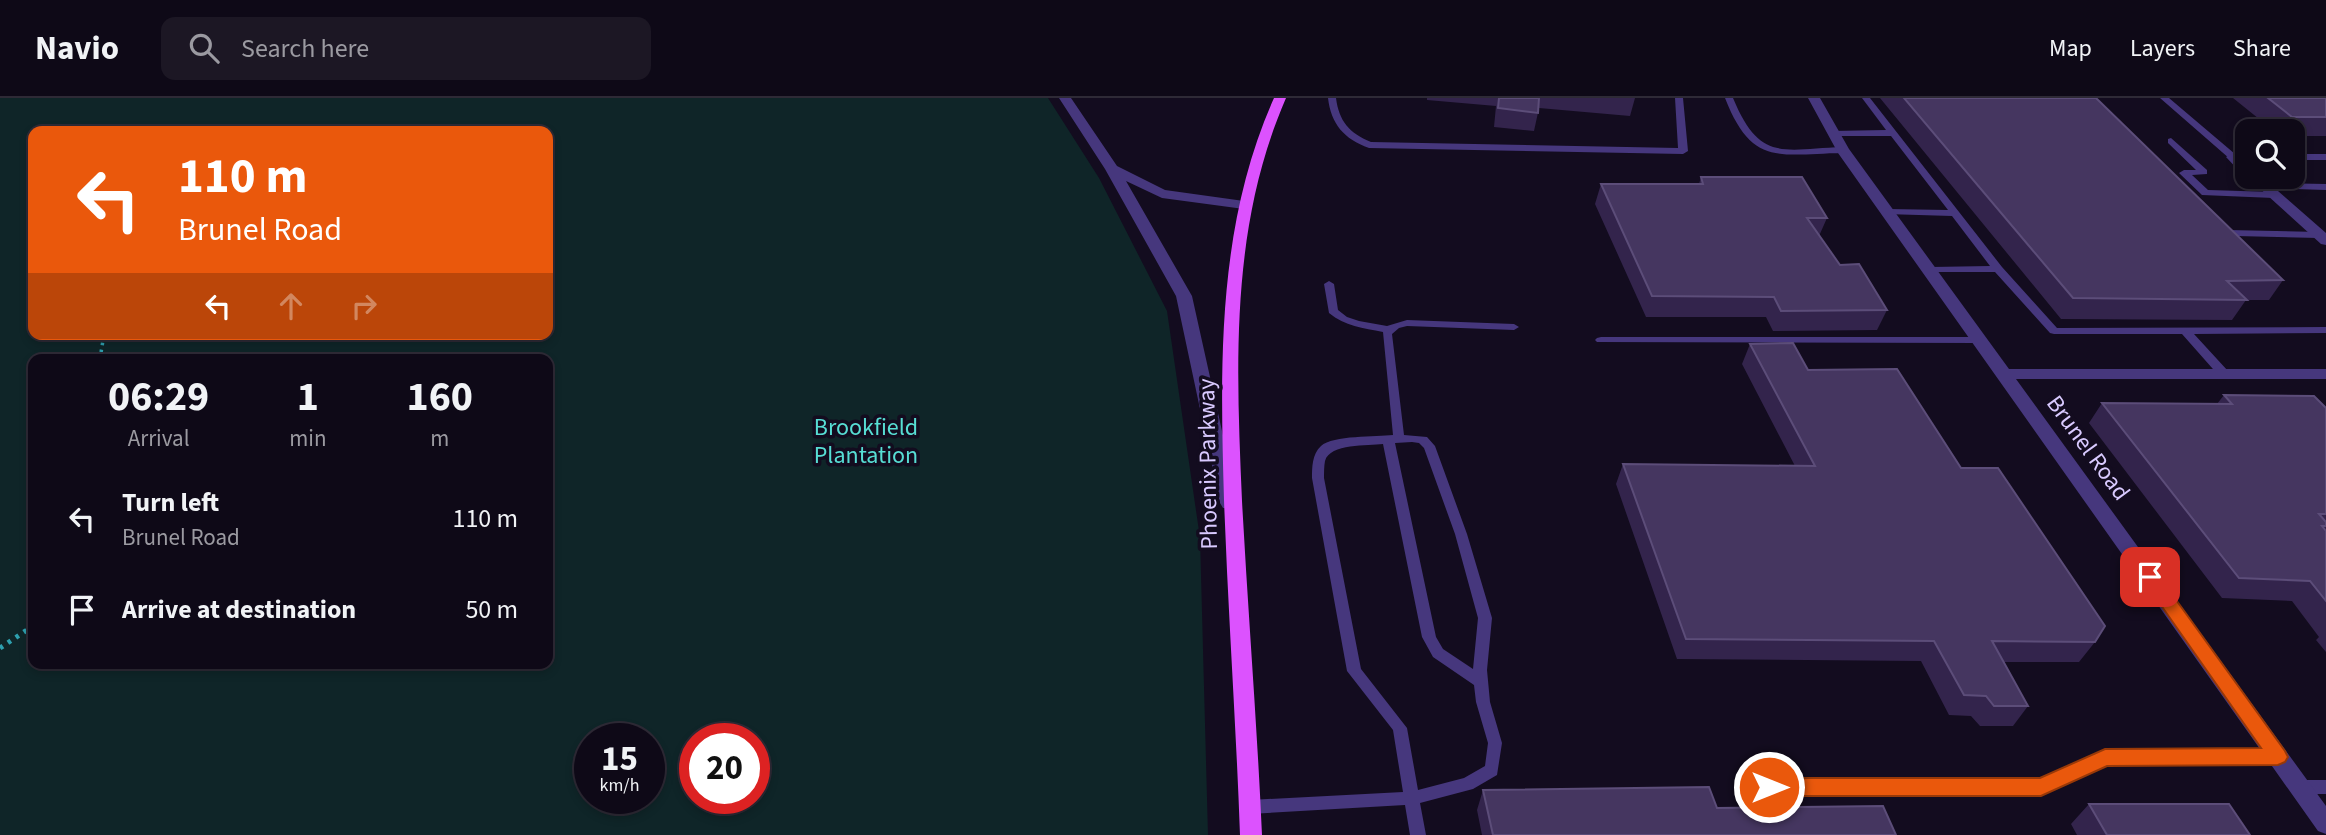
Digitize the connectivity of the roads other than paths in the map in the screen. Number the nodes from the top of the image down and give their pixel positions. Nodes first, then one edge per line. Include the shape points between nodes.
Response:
1 (1065, 98) edge
2 (1280, 98) edge
3 (1332, 98) edge
4 (1679, 98) edge
5 (1728, 98) edge
6 (1814, 98) edge
7 (1866, 98) edge
8 (2164, 98) edge
9 (1891, 133) junction
10 (1832, 134) junction
11 (2171, 141) dead end
12 (1843, 150) junction
13 (2235, 153) edge
14 (2305, 157) edge
15 (2326, 158) edge
16 (1112, 169) junction
17 (2305, 187) edge
18 (2326, 187) edge
19 (2239, 189) edge
20 (2267, 189) edge
21 (1244, 205) junction
22 (1888, 212) junction
23 (1955, 213) junction
24 (2323, 238) edge
25 (2244, 250) edge
26 (1998, 269) junction
27 (1931, 270) junction
28 (1329, 284) dead end
29 (1514, 327) dead end
30 (1390, 330) junction
31 (2185, 330) junction
32 (2326, 330) edge
33 (1601, 340) dead end
34 (1979, 340) junction
35 (2005, 374) junction
36 (2224, 374) junction
37 (2326, 374) edge
38 (1394, 439) junction
39 (1232, 520) junction
40 (1482, 683) junction
41 (2278, 757) junction
42 (1769, 787) dead end
43 (2300, 787) junction
44 (2326, 787) edge
45 (1412, 798) junction
46 (1250, 807) junction
47 (2326, 824) edge
48 (1251, 835) edge
49 (1418, 835) edge

1 - 16 street
2 - 21 main road, Phoenix Parkway via 1269,119
3 - 4 lane via 1339,128 1369,145 1683,151
5 - 12 lane via 1739,122 1759,145 1783,151
6 - 10 street, Brunel Road
7 - 9 lane
8 - 13 lane
9 - 10 lane
9 - 23 lane
10 - 12 street, Brunel Road
11 - 19 lane via 2204,172 2184,173 2205,193
12 - 22 street, Brunel Road
14 - 15 lane
16 - 21 street via 1162,194
16 - 39 street via 1184,296
17 - 18 lane
20 - 24 street
21 - 39 main road, Phoenix Parkway via 1230,313
22 - 23 lane
22 - 27 street, Brunel Road
23 - 26 lane
24 - 25 lane via 2227,233
26 - 27 lane
26 - 31 lane via 2054,331
27 - 34 street, Brunel Road
28 - 30 lane via 1334,311 1343,319
29 - 30 lane via 1407,323
30 - 38 lane
31 - 32 lane
31 - 36 lane
33 - 34 lane
34 - 35 street, Brunel Road
35 - 36 street
35 - 41 street, Brunel Road
36 - 37 street
38 - 40 lane via 1429,637 1438,653
38 - 40 lane via 1423,440 1429,446 1461,534 1485,618
38 - 45 lane via 1325,449 1318,478 1354,671 1400,729
39 - 46 main road, Phoenix Parkway
40 - 45 lane via 1494,743 1492,770 1468,784
41 - 42 lane via 2105,757 2041,787
41 - 43 street, Brunel Road
43 - 44 lane
43 - 47 street, Brunel Road
45 - 46 lane
45 - 49 lane
46 - 48 main road, Phoenix Parkway

